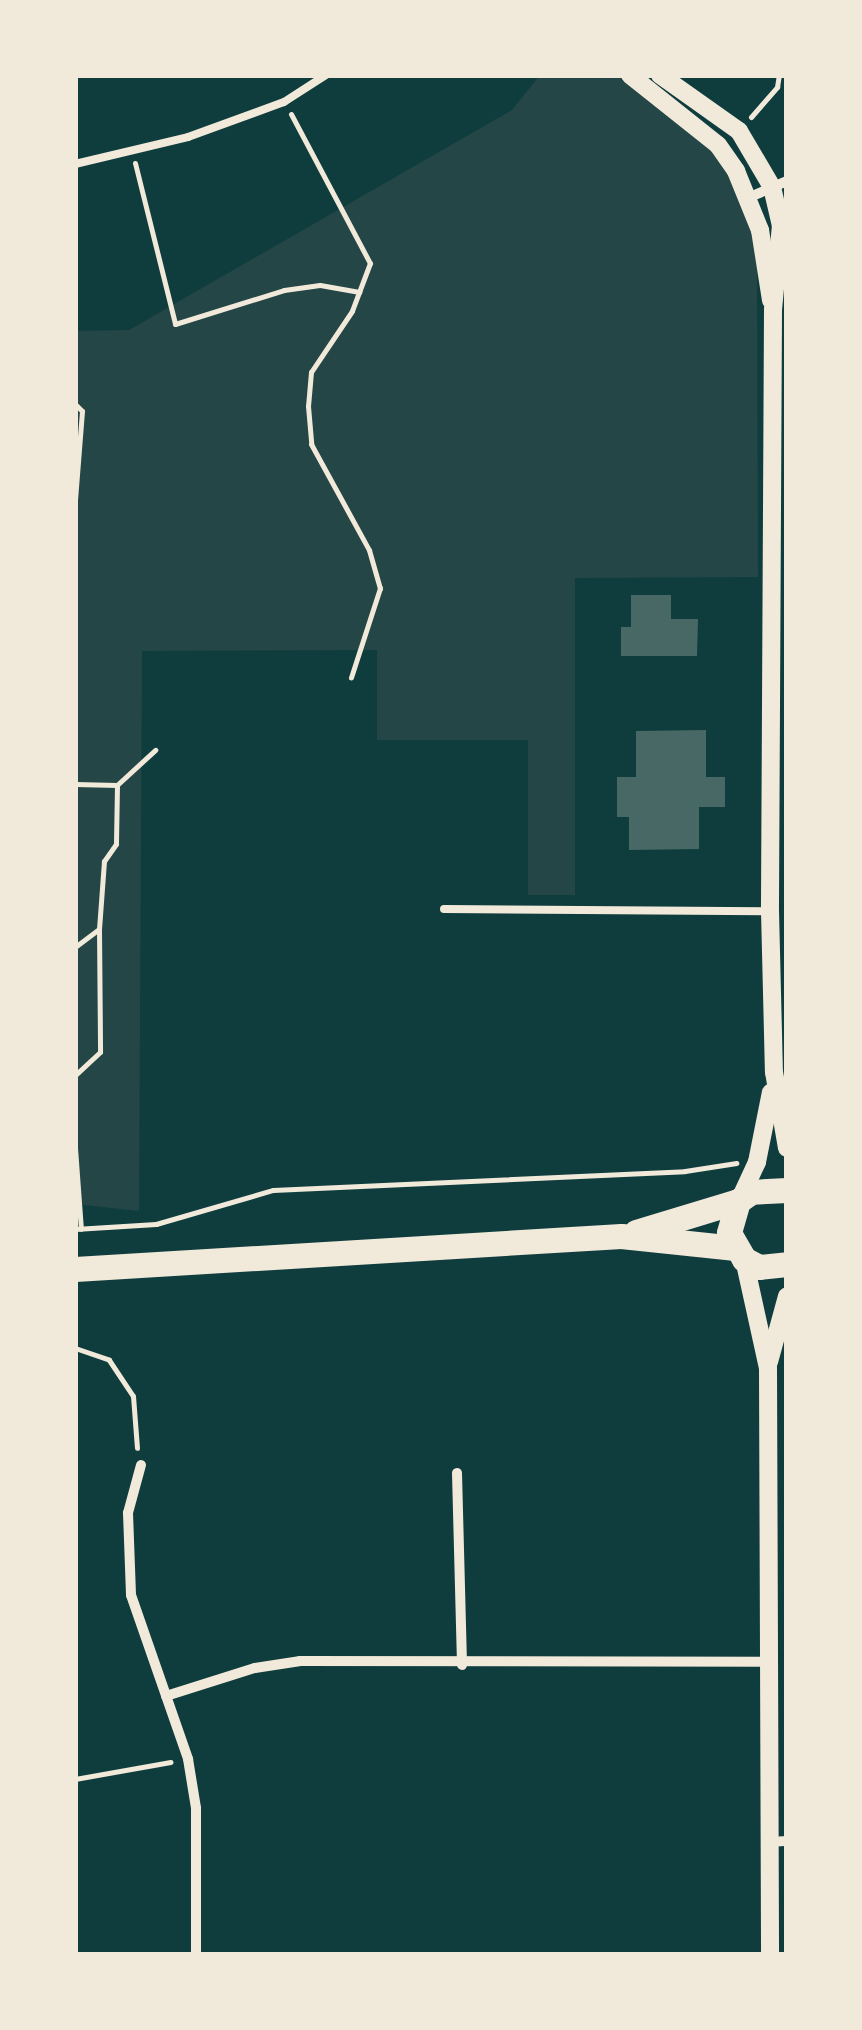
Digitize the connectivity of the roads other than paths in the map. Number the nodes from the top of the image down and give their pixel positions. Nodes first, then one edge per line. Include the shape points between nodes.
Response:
1 (326, 75) edge
2 (630, 75) edge
3 (660, 75) edge
4 (75, 164) edge
5 (780, 184) edge
6 (750, 198) junction
7 (773, 310) junction
8 (444, 908) dead end
9 (770, 910) junction
10 (774, 1072) junction
11 (787, 1148) edge
12 (787, 1190) edge
13 (739, 1201) junction
14 (621, 1236) junction
15 (739, 1254) junction
16 (787, 1264) edge
17 (75, 1268) edge
18 (787, 1296) edge
19 (768, 1368) junction
20 (141, 1465) road end
21 (457, 1473) dead end
22 (768, 1662) junction
23 (462, 1665) junction
24 (166, 1696) junction
25 (779, 1842) edge
26 (196, 1955) edge
27 (770, 1955) edge

1 - 4 lane via 284,102
2 - 6 street via 718,145
3 - 5 street via 739,131
5 - 6 street
5 - 7 street
6 - 7 street
7 - 9 street
8 - 9 lane
9 - 10 street
10 - 11 street
10 - 13 street via 757,1162
12 - 13 main road via 764,1187
13 - 14 main road
13 - 15 main road via 731,1216
14 - 15 main road
14 - 17 main road
15 - 16 main road via 759,1267
15 - 19 street
18 - 19 street
19 - 22 street
20 - 24 street via 128,1513 132,1595
21 - 23 street
22 - 23 street
22 - 25 street
23 - 24 street via 300,1661
24 - 26 street via 196,1808
25 - 27 street

